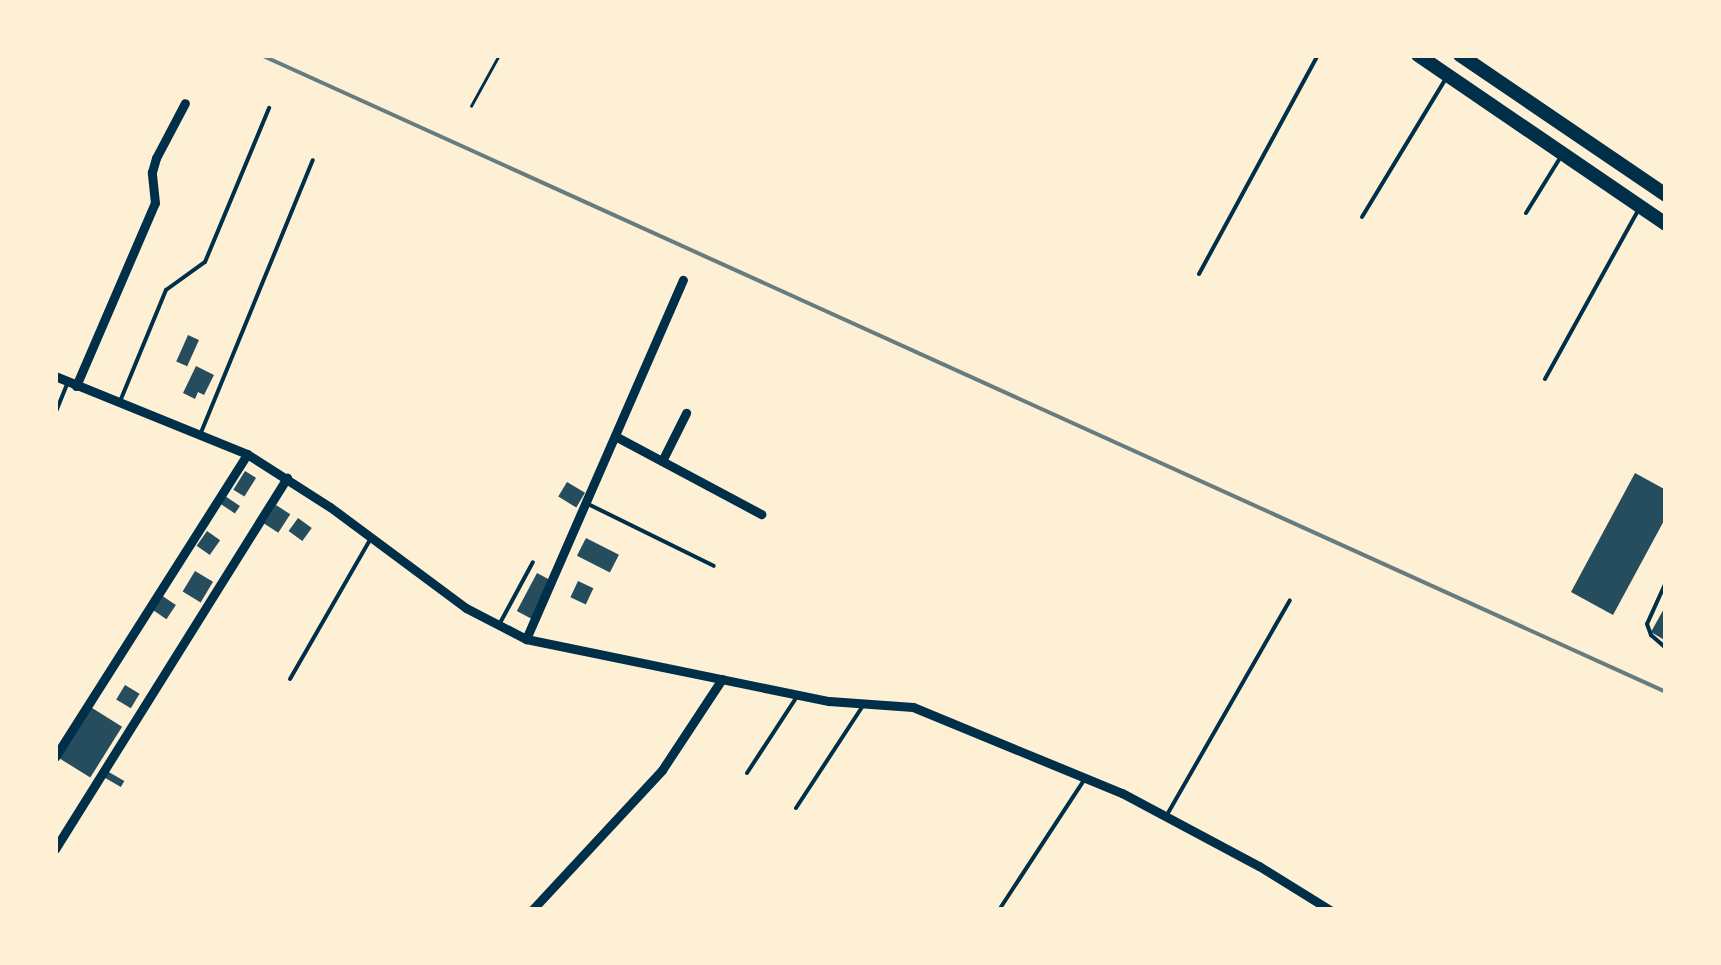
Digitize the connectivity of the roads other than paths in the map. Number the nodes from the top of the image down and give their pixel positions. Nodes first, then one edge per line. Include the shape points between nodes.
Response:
1 (1318, 55) edge
2 (1418, 55) edge
3 (1460, 55) edge
4 (1448, 75) junction
5 (185, 104) dead end
6 (269, 108) dead end
7 (1562, 154) junction
8 (314, 160) dead end
9 (1666, 195) edge
10 (1640, 207) junction
11 (1526, 213) dead end
12 (1362, 217) dead end
13 (1666, 224) edge
14 (1199, 274) dead end
15 (683, 280) dead end
16 (55, 376) edge
17 (1544, 380) dead end
18 (72, 384) junction
19 (119, 404) junction
20 (686, 413) dead end
21 (55, 414) edge
22 (200, 435) junction
23 (615, 436) junction
24 (247, 454) junction
25 (662, 461) junction
26 (288, 478) junction
27 (586, 503) junction
28 (761, 514) dead end
29 (372, 537) junction
30 (533, 562) dead end
31 (714, 566) dead end
32 (1666, 582) edge
33 (1290, 600) dead end
34 (498, 626) junction
35 (526, 639) junction
36 (1666, 648) edge
37 (290, 679) dead end
38 (722, 679) junction
39 (798, 694) junction
40 (864, 704) junction
41 (55, 757) edge
42 (747, 773) dead end
43 (1086, 777) junction
44 (796, 808) dead end
45 (1166, 815) junction
46 (55, 849) edge
47 (532, 910) edge
48 (998, 910) edge
49 (1330, 910) edge

1 - 14 lane
2 - 4 highway
3 - 9 highway
4 - 7 highway
4 - 12 lane
5 - 18 street via 156,158 155,202
6 - 19 lane via 205,262 166,290
7 - 10 highway
7 - 11 lane
8 - 22 lane
10 - 13 highway
10 - 17 lane
15 - 23 street
16 - 18 street
18 - 19 street
18 - 21 lane
19 - 22 street
20 - 25 street
22 - 24 street
23 - 25 street
23 - 27 street
24 - 26 street
24 - 41 street
25 - 28 street
26 - 29 street
26 - 46 street
27 - 31 lane
27 - 35 street
29 - 34 street
29 - 37 lane
30 - 34 lane
32 - 36 lane via 1646,624
33 - 45 lane
34 - 35 street
35 - 38 street
38 - 39 street
38 - 47 street via 662,770
39 - 40 street
39 - 42 lane
40 - 43 street via 913,707
40 - 44 lane
43 - 45 street
43 - 48 lane
45 - 49 street

